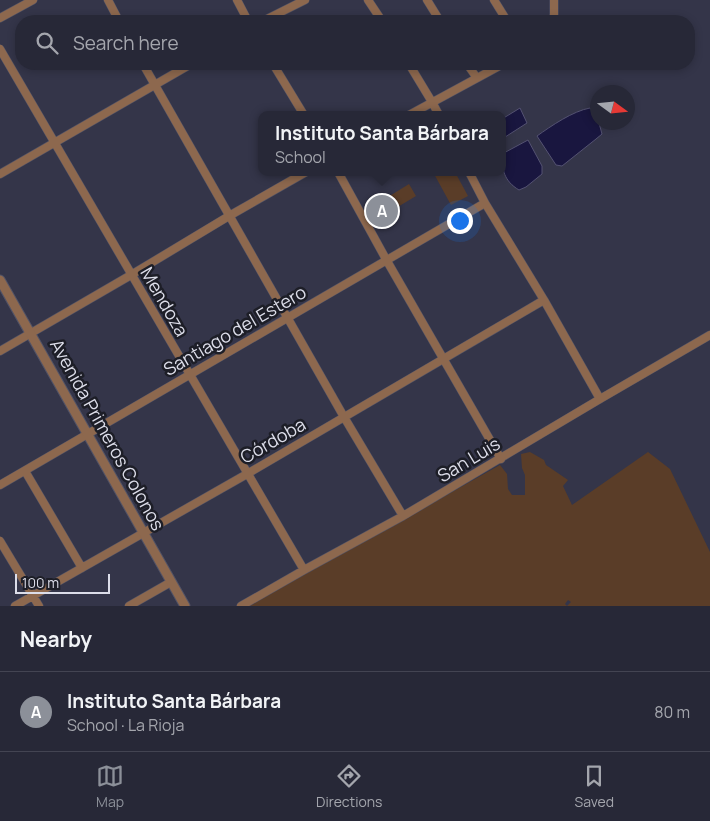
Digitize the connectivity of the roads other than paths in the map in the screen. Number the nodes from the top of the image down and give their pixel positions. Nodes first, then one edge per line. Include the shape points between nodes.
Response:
1 (33, 0) edge
2 (108, 0) edge
3 (237, 0) edge
4 (305, 0) edge
5 (368, 0) edge
6 (426, 0) edge
7 (494, 0) edge
8 (554, 0) edge
9 (117, 15) edge
10 (245, 15) edge
11 (275, 15) edge
12 (378, 15) edge
13 (436, 15) edge
14 (503, 15) edge
15 (554, 15) edge
16 (0, 18) edge
17 (0, 50) edge
18 (146, 70) edge
19 (180, 70) edge
20 (278, 70) edge
21 (413, 70) edge
22 (471, 70) edge
23 (491, 70) edge
24 (476, 78) junction
25 (154, 85) junction
26 (432, 102) junction
27 (302, 111) edge
28 (416, 111) edge
29 (437, 111) edge
30 (54, 142) junction
31 (0, 174) edge
32 (299, 176) edge
33 (340, 176) edge
34 (471, 176) edge
35 (485, 203) junction
36 (229, 216) junction
37 (387, 261) junction
38 (131, 275) junction
39 (0, 280) edge
40 (544, 300) junction
41 (287, 318) junction
42 (31, 333) junction
43 (710, 335) edge
44 (0, 351) edge
45 (443, 359) junction
46 (189, 374) junction
47 (600, 399) junction
48 (344, 417) junction
49 (87, 435) junction
50 (501, 459) junction
51 (25, 471) junction
52 (247, 474) junction
53 (0, 485) edge
54 (403, 516) junction
55 (144, 533) junction
56 (0, 541) edge
57 (82, 568) junction
58 (304, 570) junction
59 (171, 582) junction
60 (33, 596) junction
61 (15, 606) edge
62 (39, 606) edge
63 (129, 606) edge
64 (185, 606) edge
65 (241, 606) edge

1 - 16 street
2 - 9 street
3 - 10 street
4 - 11 street
5 - 12 street
6 - 13 street
7 - 14 street
8 - 15 street
17 - 30 street, Mendoza
18 - 25 street
19 - 25 street
20 - 27 street
21 - 26 street
22 - 24 street
23 - 24 street
24 - 26 street
25 - 30 street
25 - 36 street
26 - 28 street
26 - 29 street
30 - 31 street
30 - 38 street, Mendoza
32 - 36 street
33 - 37 street
34 - 35 street
35 - 37 street, Santiago del Estero
35 - 40 street
36 - 38 street
36 - 41 street
37 - 41 street, Santiago del Estero
37 - 45 street
38 - 42 street
38 - 46 street, Mendoza
39 - 42 street, Avenida Primeros Colonos
40 - 45 street, Córdoba
40 - 47 street
41 - 46 street, Santiago del Estero
41 - 48 street
42 - 44 street
42 - 49 street, Avenida Primeros Colonos
43 - 47 street, San Luis
45 - 48 street, Córdoba
45 - 50 street
46 - 49 street, Santiago del Estero
46 - 52 street, Mendoza
47 - 50 street, San Luis
48 - 52 street, Córdoba
48 - 54 street
49 - 51 street, Santiago del Estero
49 - 55 street, Avenida Primeros Colonos
50 - 54 street, San Luis
51 - 53 street, Santiago del Estero
51 - 57 street
52 - 55 street, Córdoba
52 - 58 street, Mendoza
54 - 58 street, San Luis
55 - 57 street, Córdoba
55 - 59 street, Avenida Primeros Colonos
56 - 60 street
57 - 60 street, Córdoba
58 - 65 street, San Luis
59 - 63 street
59 - 64 street, Avenida Primeros Colonos
60 - 61 street, Córdoba
60 - 62 street

